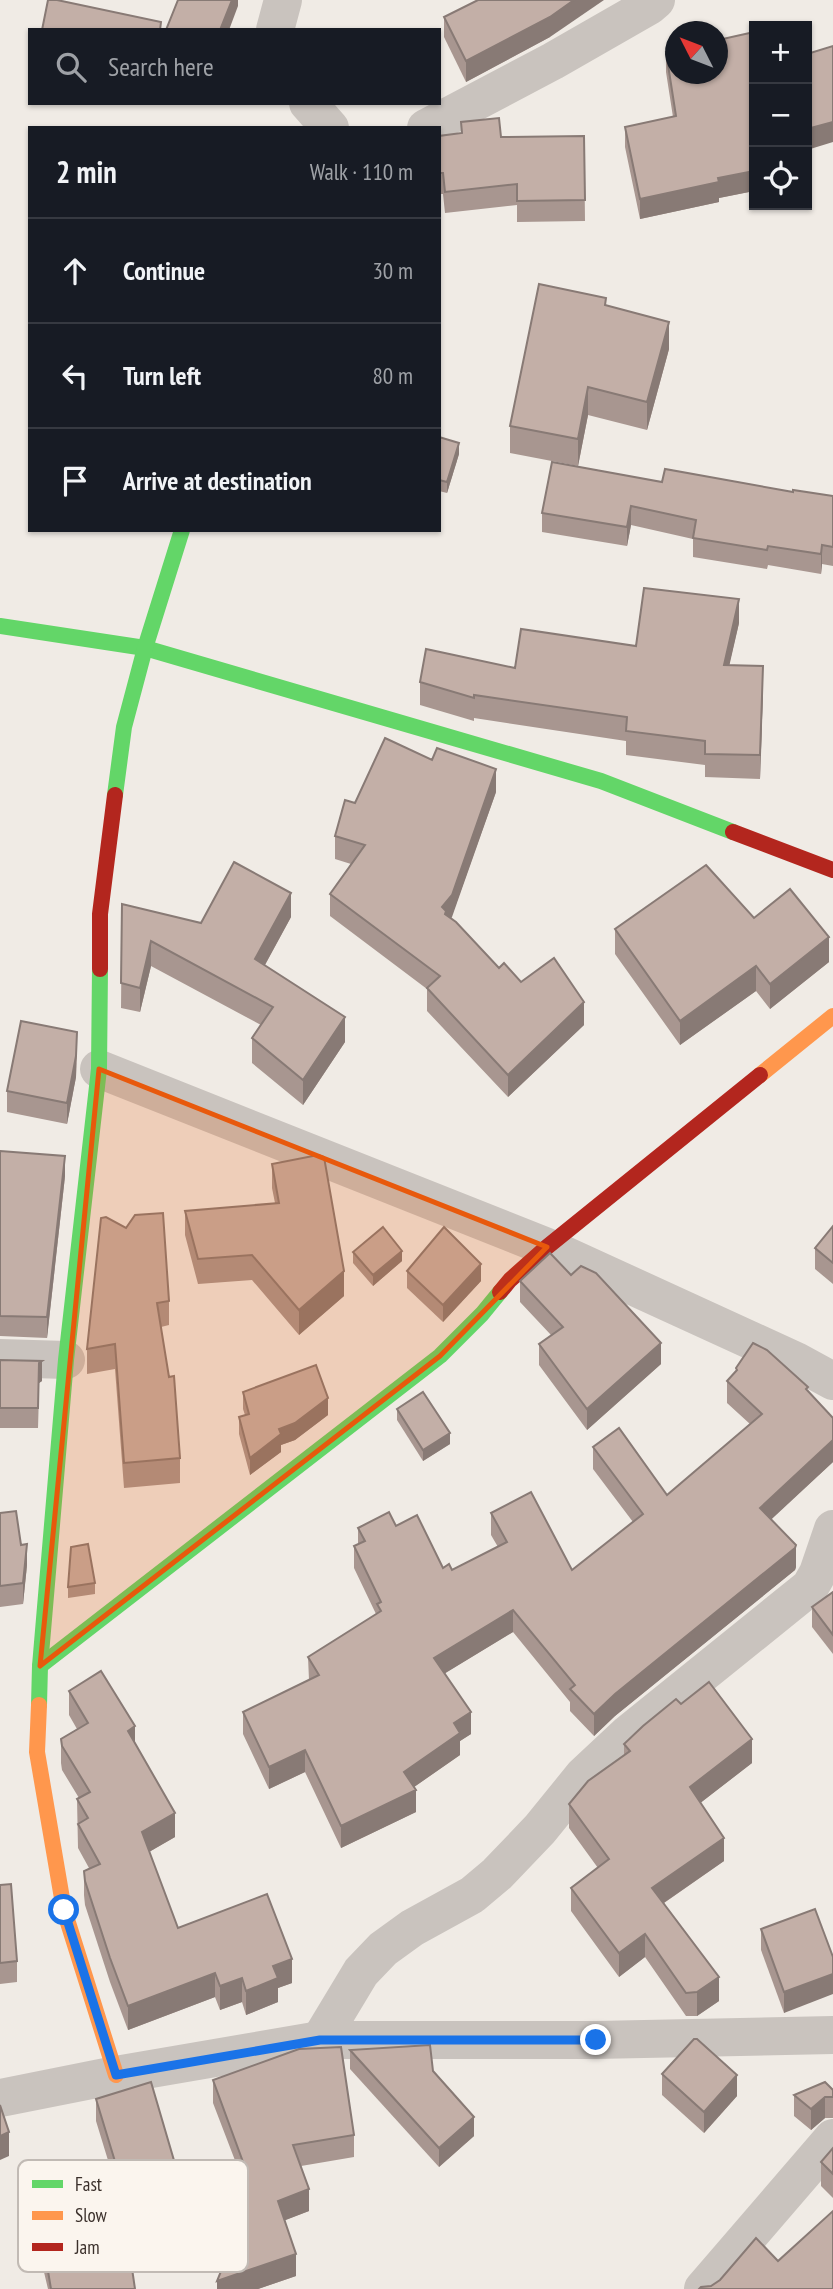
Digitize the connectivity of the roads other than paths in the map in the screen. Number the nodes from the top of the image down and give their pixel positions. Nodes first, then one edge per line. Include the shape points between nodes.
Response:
1 (283, 0) edge
2 (656, 0) edge
3 (276, 28) edge
4 (310, 105) edge
5 (328, 126) edge
6 (430, 126) edge
7 (181, 532) edge
8 (0, 626) edge
9 (145, 648) junction
10 (833, 870) edge
11 (833, 1016) edge
12 (99, 1069) junction
13 (547, 1247) junction
14 (0, 1358) edge
15 (66, 1360) junction
16 (833, 1381) edge
17 (833, 1530) edge
18 (40, 1667) junction
19 (833, 2035) edge
20 (320, 2040) junction
21 (116, 2075) junction
22 (0, 2098) edge
23 (833, 2138) edge
24 (703, 2289) edge

1 - 3 street
2 - 6 street
4 - 5 street
7 - 9 street
8 - 9 street
9 - 10 street via 601,781
9 - 12 street via 124,727 100,914
11 - 13 street
12 - 13 street
12 - 15 street
13 - 16 street
13 - 18 street via 440,1356
14 - 15 street
15 - 18 street
17 - 20 street via 810,1587 629,1732 489,1881 383,1949 361,1972
18 - 21 street via 37,1752 64,1910
19 - 20 street
20 - 21 street
21 - 22 street
23 - 24 street

